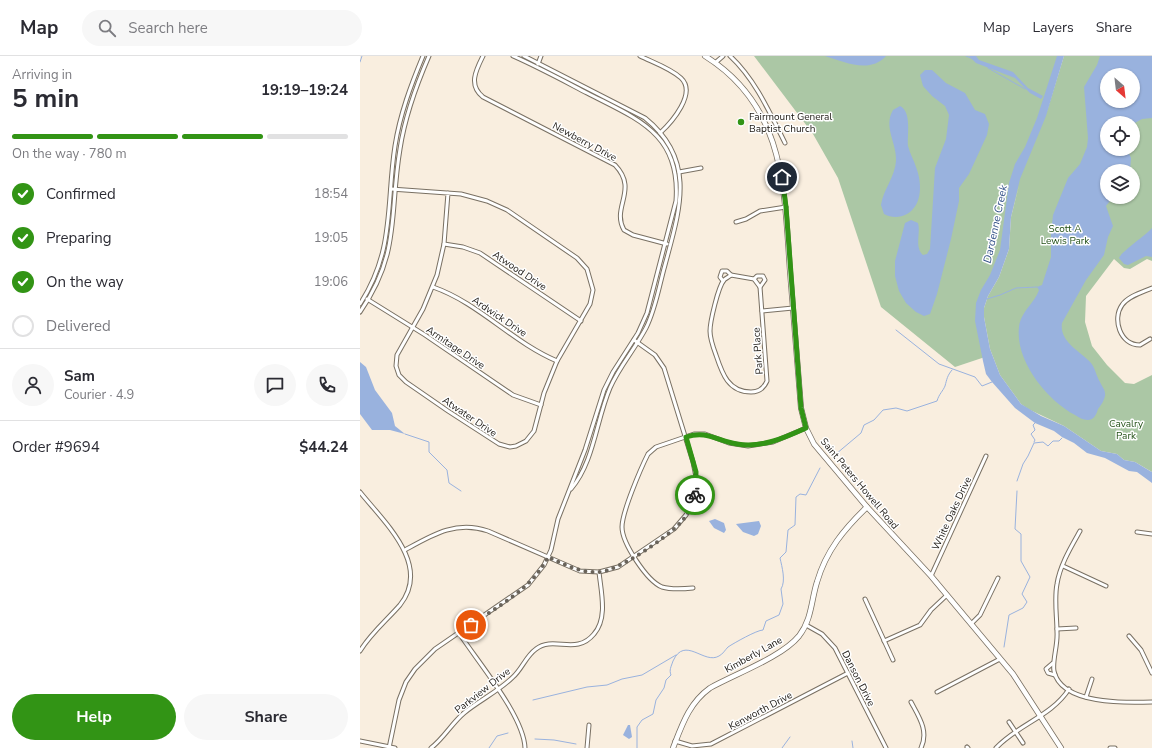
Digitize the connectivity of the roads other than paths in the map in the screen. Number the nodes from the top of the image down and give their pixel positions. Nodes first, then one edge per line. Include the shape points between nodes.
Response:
1 (423, 56) edge
2 (429, 56) edge
3 (483, 56) edge
4 (513, 56) edge
5 (524, 56) edge
6 (541, 56) edge
7 (640, 56) edge
8 (705, 56) edge
9 (723, 56) edge
10 (730, 56) edge
11 (538, 62) junction
12 (715, 64) junction
13 (536, 67) junction
14 (414, 78) junction
15 (418, 80) junction
16 (661, 132) junction
17 (657, 135) junction
18 (785, 143) dead end
19 (701, 168) dead end
20 (680, 172) junction
21 (675, 173) junction
22 (391, 189) junction
23 (396, 189) junction
24 (448, 193) junction
25 (786, 207) junction
26 (736, 222) dead end
27 (444, 244) junction
28 (665, 244) junction
29 (386, 245) junction
30 (670, 245) junction
31 (390, 246) junction
32 (731, 275) junction
33 (754, 279) junction
34 (723, 281) junction
35 (433, 287) junction
36 (760, 287) junction
37 (1152, 288) edge
38 (364, 297) junction
39 (368, 300) junction
40 (360, 304) edge
41 (793, 308) junction
42 (762, 311) junction
43 (360, 312) edge
44 (581, 320) junction
45 (413, 328) junction
46 (1150, 339) dead end
47 (634, 340) junction
48 (638, 343) junction
49 (557, 361) junction
50 (599, 401) junction
51 (604, 403) junction
52 (541, 405) junction
53 (806, 428) junction
54 (686, 437) junction
55 (986, 456) dead end
56 (570, 491) junction
57 (360, 492) edge
58 (867, 507) junction
59 (1080, 531) dead end
60 (1137, 532) dead end
61 (1152, 534) edge
62 (405, 550) junction
63 (635, 556) junction
64 (548, 557) junction
65 (1063, 566) junction
66 (599, 572) junction
67 (931, 576) junction
68 (998, 578) dead end
69 (1106, 586) dead end
70 (693, 588) dead end
71 (947, 595) junction
72 (865, 599) dead end
73 (971, 624) junction
74 (806, 625) junction
75 (1076, 628) dead end
76 (1057, 629) junction
77 (459, 633) junction
78 (1129, 636) dead end
79 (884, 641) junction
80 (360, 643) edge
81 (364, 645) junction
82 (360, 651) edge
83 (1000, 659) junction
84 (893, 660) dead end
85 (1053, 663) junction
86 (848, 673) junction
87 (1152, 673) edge
88 (1055, 674) junction
89 (1092, 679) dead end
90 (1069, 689) junction
91 (497, 690) junction
92 (937, 692) dead end
93 (1086, 697) junction
94 (911, 702) dead end
95 (1152, 702) edge
96 (1040, 715) junction
97 (1009, 722) dead end
98 (589, 725) dead end
99 (1016, 732) junction
100 (360, 741) edge
101 (675, 741) junction
102 (1023, 743) dead end
103 (389, 747) edge
104 (395, 748) edge
105 (431, 748) edge
106 (525, 748) edge
107 (587, 748) edge
108 (673, 748) edge
109 (886, 748) edge
110 (921, 748) edge
111 (996, 748) edge
112 (1061, 748) edge
113 (1110, 748) edge
114 (1115, 748) edge

1 - 14 street
2 - 15 street
3 - 28 street, Newberry Drive via 474,80 477,92 615,165 625,182 626,194 620,217 624,230 633,236
4 - 13 street
5 - 11 street
6 - 11 street
7 - 16 street via 680,77 686,85 686,94 677,114
8 - 12 main road, Saint Peters Howell Road
9 - 12 street
10 - 18 street via 767,107
11 - 13 street
11 - 16 street via 638,113
12 - 25 main road, Saint Peters Howell Road via 737,82 757,107 769,129 780,162
13 - 17 street via 635,117
14 - 15 street
14 - 22 street via 398,128
15 - 23 street via 403,132
16 - 17 street
16 - 20 street
17 - 21 street via 670,156
19 - 20 street
20 - 21 street
20 - 30 street via 681,199
21 - 28 street via 676,201
22 - 23 street, Atwater Drive
22 - 29 street
23 - 24 street, Atwater Drive
23 - 31 street
24 - 27 street, Atwater Drive
24 - 44 street, Atwater Drive via 470,196 498,206 582,263 590,276 593,290 590,304
25 - 26 street via 760,211
25 - 41 main road, Saint Peters Howell Road
27 - 35 street, Atwater Drive
27 - 44 street, Atwood Drive via 463,247 484,255
28 - 30 street, Newberry Drive
28 - 47 street via 650,306
29 - 31 street
29 - 38 street via 376,274
30 - 48 street via 654,308
31 - 39 street via 381,276
32 - 33 street, Park Place
32 - 34 street
32 - 34 street via 727,271 722,272 720,277
33 - 36 street
33 - 36 street, Park Place via 763,276 765,280
34 - 42 street, Park Place via 710,326 710,336 722,373 727,382 739,390 758,391 767,381
35 - 45 street, Atwater Drive
35 - 49 street, Ardwick Drive via 455,296
36 - 42 street, Park Place
37 - 46 street via 1126,300 1117,316 1118,328 1128,341 1140,345
38 - 39 street, Armitage Drive
38 - 40 street
39 - 43 street
39 - 45 street, Armitage Drive
41 - 42 street
41 - 53 main road, Saint Peters Howell Road via 801,408
44 - 49 street, Atwater Drive
45 - 52 street, Armitage Drive via 513,395
45 - 52 street, Atwater Drive via 397,355 396,366 399,375 492,441 510,447 521,444 534,431
47 - 48 street
47 - 50 street via 613,372
48 - 51 street via 615,378
48 - 54 street via 655,355 664,368
49 - 52 street, Atwater Drive
50 - 51 street
50 - 56 street
51 - 56 street via 584,466
53 - 54 street via 773,442 757,445 729,443 699,433
53 - 58 main road, Saint Peters Howell Road via 814,444
54 - 63 street via 696,477 696,491 691,507 674,529
54 - 63 street via 656,447 645,459 622,525 624,536
55 - 67 street, White Oaks Drive
56 - 64 street via 558,519
57 - 62 street
58 - 67 main road, Saint Peters Howell Road
58 - 74 main road, Kimberly Lane via 840,534 829,553 818,577
59 - 65 street
60 - 61 street
62 - 64 street via 443,530 475,527
62 - 81 street via 411,569 408,590 401,604
63 - 66 street via 618,567
63 - 70 street via 648,575 658,584 673,589
64 - 66 street via 580,571
64 - 77 street via 540,572 528,585
65 - 69 street
65 - 76 street via 1056,588
66 - 91 street, Parkview Drive via 603,613 601,624 595,634 576,645 548,643 539,646 531,652 516,674
67 - 71 main road, Saint Peters Howell Road
68 - 73 street via 980,615
71 - 73 main road, Saint Peters Howell Road
71 - 79 street via 920,625
72 - 79 street
73 - 83 main road, Saint Peters Howell Road
74 - 86 street, Danson Drive via 822,634 831,643
74 - 101 main road, Kimberly Lane via 794,641 783,650 710,688 700,696 688,712
75 - 76 street
76 - 85 street via 1058,646
77 - 91 street
77 - 103 street via 431,652 410,675 399,700
78 - 87 street via 1141,650
79 - 84 street
80 - 81 street
81 - 82 street
83 - 92 street
83 - 96 main road, Saint Peters Howell Road via 1022,685
85 - 88 street
85 - 88 street via 1046,669 1048,673
86 - 101 street, Kenworth Drive via 711,744 692,746
86 - 109 street, Danson Drive
88 - 90 street via 1060,683
89 - 93 street
90 - 93 street
90 - 96 street via 1062,699
91 - 105 street, Parkview Drive via 458,718
91 - 106 street via 518,722
93 - 95 street via 1106,702
94 - 110 street via 924,730 925,738
96 - 99 street
96 - 112 main road, Saint Peters Howell Road
97 - 99 street
98 - 107 street
99 - 102 street
99 - 111 street
100 - 103 street
101 - 108 main road, Kimberly Lane
103 - 104 street
113 - 114 street

